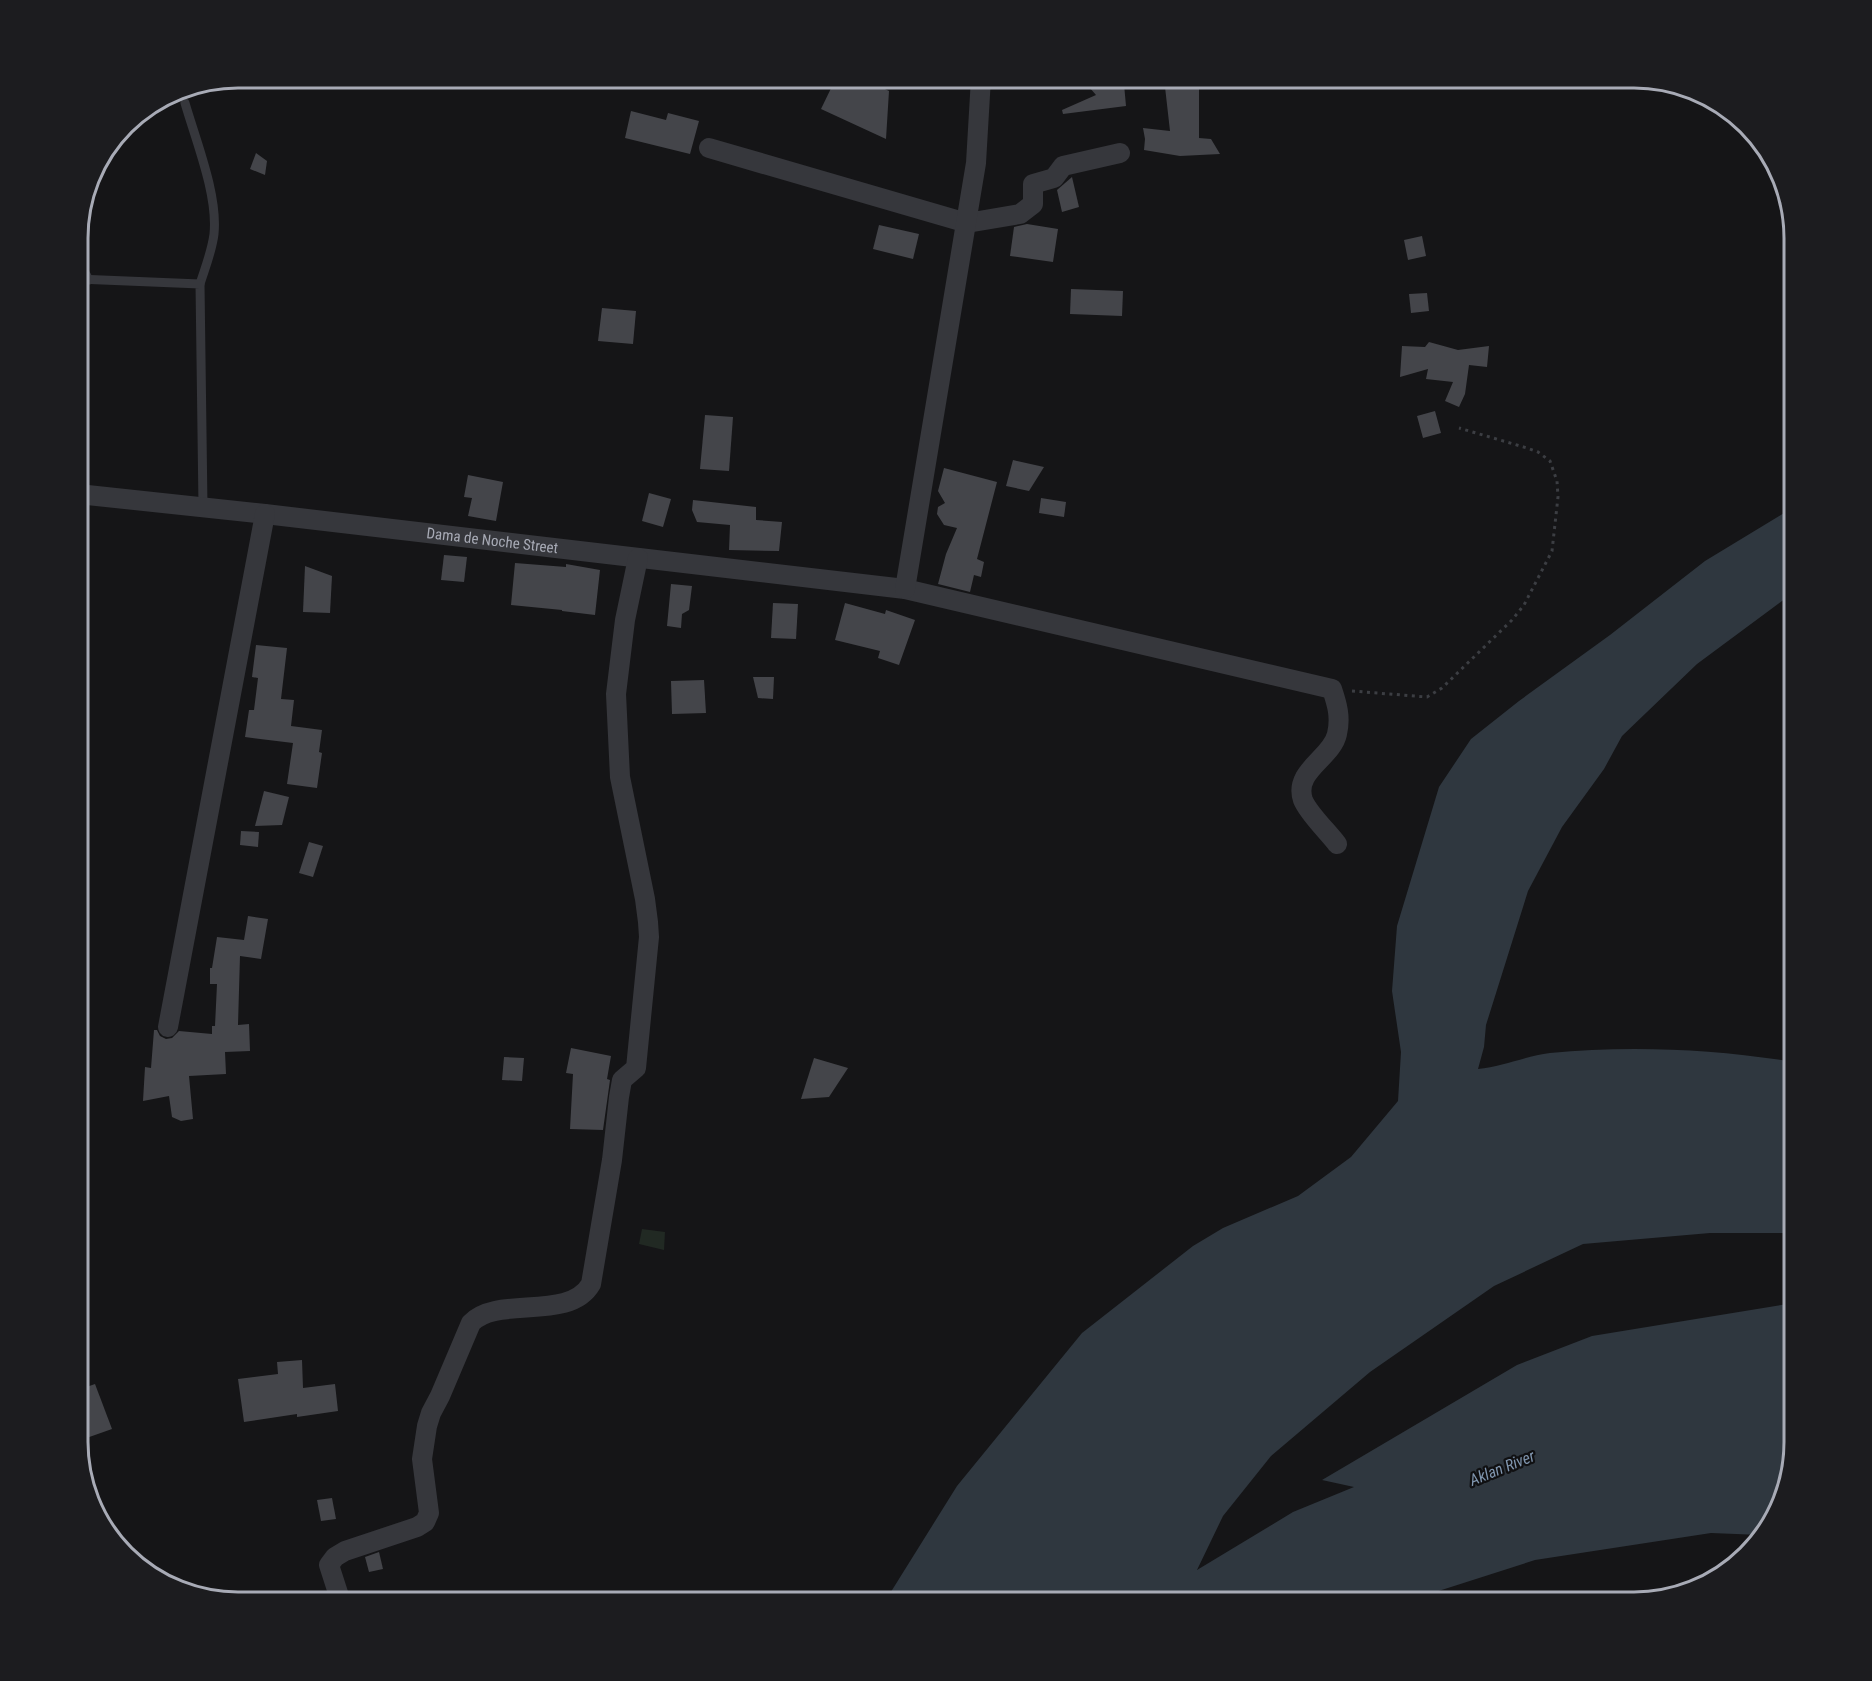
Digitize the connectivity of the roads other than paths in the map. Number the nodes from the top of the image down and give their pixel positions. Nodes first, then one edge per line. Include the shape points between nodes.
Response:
1 (980, 88) edge
2 (185, 103) dead end
3 (709, 148) dead end
4 (1120, 153) dead end
5 (967, 223) junction
6 (89, 280) edge
7 (200, 284) junction
8 (89, 495) edge
9 (203, 507) junction
10 (265, 513) junction
11 (638, 558) junction
12 (905, 589) junction
13 (1337, 844) dead end
14 (168, 1027) dead end
15 (338, 1592) edge

1 - 5 street via 976,164
2 - 7 lane via 206,172 215,222 213,245
3 - 5 street
4 - 5 street via 1063,166 1051,180 1033,184 1033,204 1020,214
5 - 12 street
6 - 7 lane
7 - 9 lane
8 - 9 street, Dama de Noche Street
9 - 10 street, Dama de Noche Street
10 - 11 street, Dama de Noche Street
10 - 14 street
11 - 12 street, Dama de Noche Street
11 - 15 street via 616,694 620,777 649,937 638,1061 622,1080 591,1284 578,1299 493,1312 471,1323 427,1426 422,1459 429,1513 417,1527 335,1557 329,1565
12 - 13 street, Dama de Noche Street via 1332,689 1340,713 1337,735 1309,770 1301,789 1304,802

